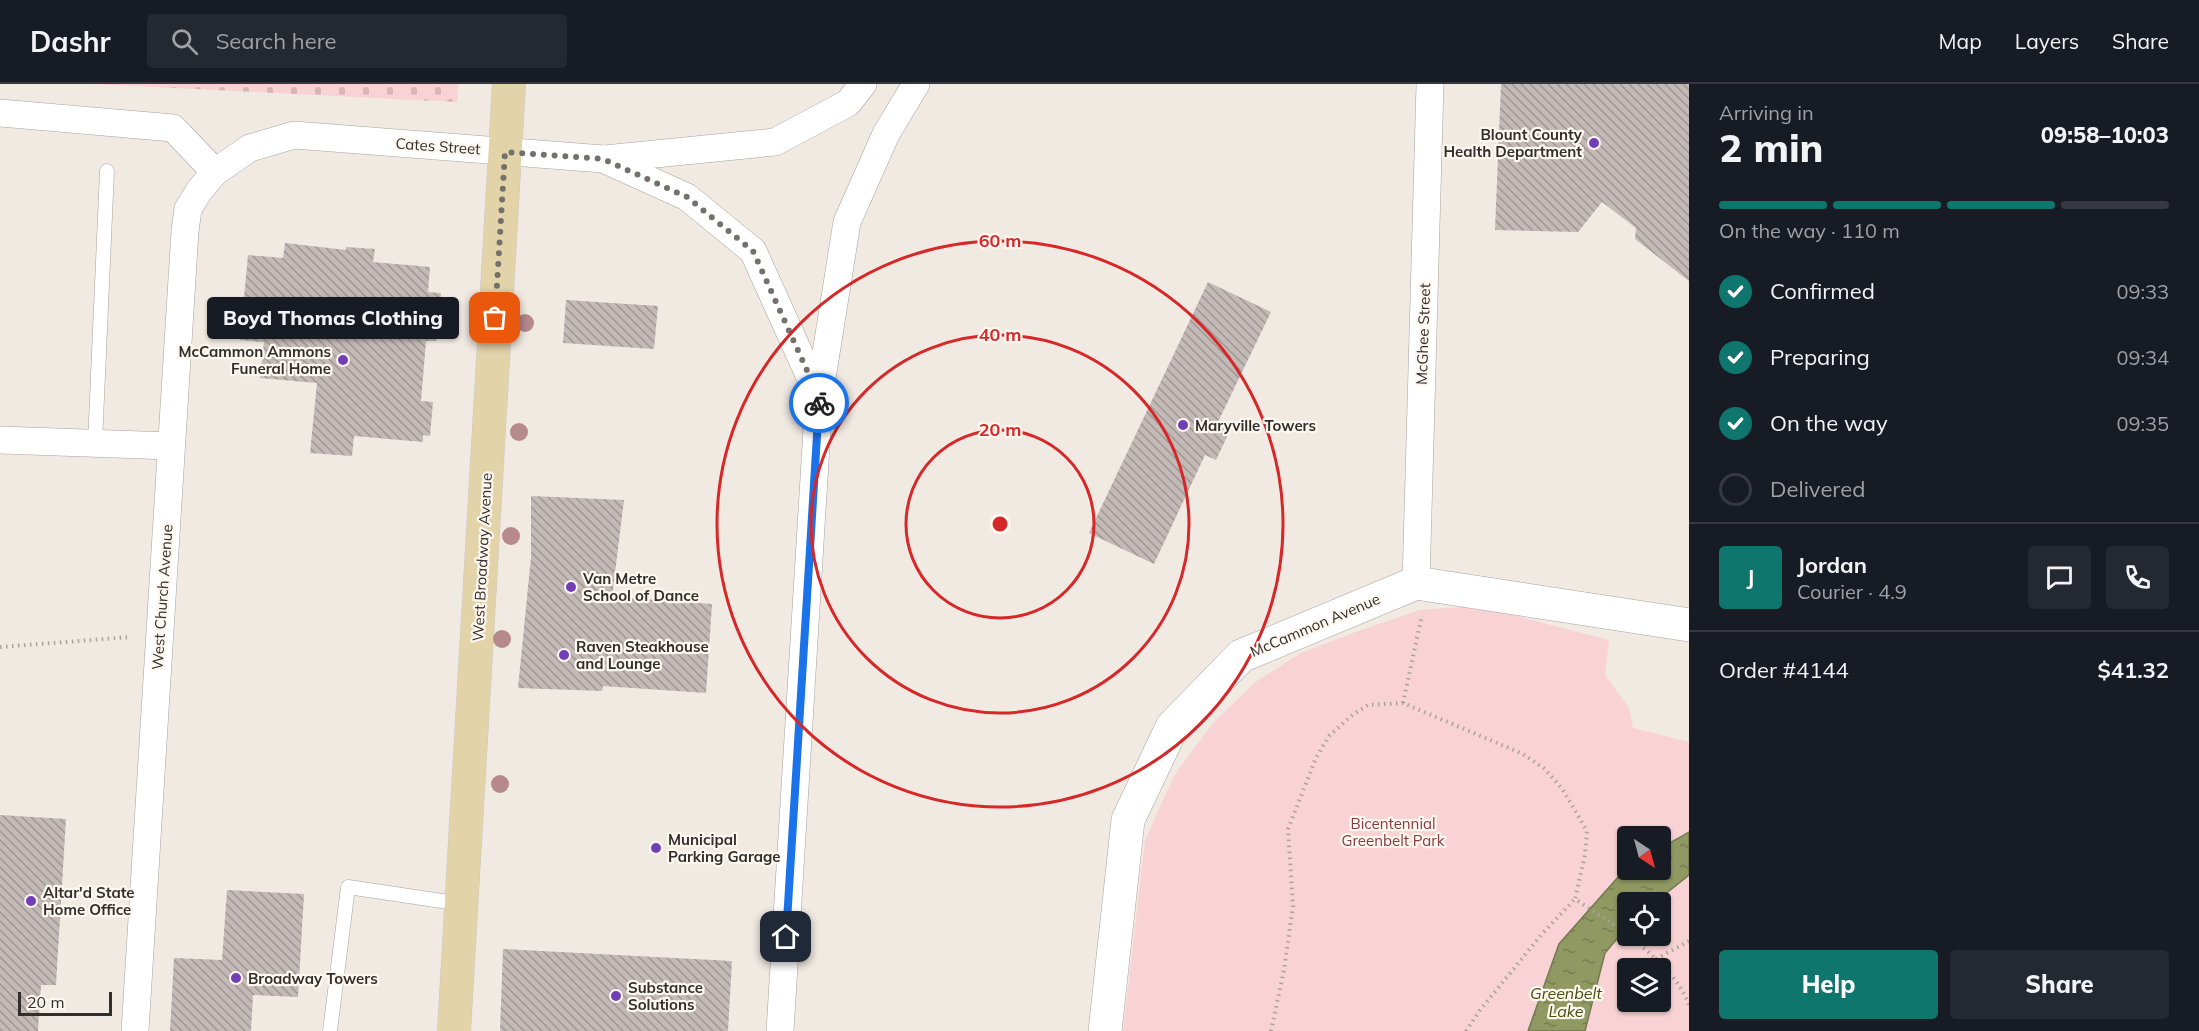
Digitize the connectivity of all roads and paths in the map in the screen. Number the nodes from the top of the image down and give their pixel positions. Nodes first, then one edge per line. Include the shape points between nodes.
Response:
1 (509, 84) edge
2 (863, 84) edge
3 (916, 84) edge
4 (1430, 84) edge
5 (0, 113) edge
6 (505, 152) junction
7 (603, 159) junction
8 (107, 171) dead end
9 (214, 172) junction
10 (819, 397) junction
11 (0, 440) edge
12 (94, 443) junction
13 (171, 446) junction
14 (1416, 583) junction
15 (1689, 625) edge
16 (134, 637) dead end
17 (0, 647) edge
18 (1403, 703) junction
19 (1575, 899) junction
20 (462, 904) junction
21 (1617, 927) edge
22 (1689, 941) edge
23 (1641, 946) edge
24 (1655, 958) edge
25 (1658, 958) edge
26 (1671, 977) edge
27 (1689, 1005) edge
28 (135, 1031) edge
29 (330, 1031) edge
30 (454, 1031) edge
31 (780, 1031) edge
32 (1104, 1031) edge
33 (1271, 1031) edge
34 (1466, 1031) edge

1 - 6 main road, West Broadway Avenue
2 - 7 street via 848,103 775,142
3 - 10 street via 886,134 847,222
4 - 14 street, McGhee Street
5 - 9 street via 173,128
6 - 7 street, Cates Street
6 - 9 street, Cates Street via 294,135 250,148
6 - 20 main road, West Broadway Avenue
7 - 10 street, Cates Street via 687,197 753,251
8 - 12 lane
9 - 13 street, West Church Avenue via 188,209
10 - 31 street
11 - 12 street
12 - 13 street
13 - 28 street, West Church Avenue
14 - 15 street
14 - 18 path via 1422,616
14 - 32 street, McCammon Avenue via 1241,656 1172,727 1128,820
16 - 17 path
18 - 19 path via 1523,754 1545,769 1563,790 1587,831
18 - 33 path via 1368,705 1329,736 1316,758 1288,829 1293,906
19 - 21 path
19 - 34 path via 1542,934
20 - 29 lane via 348,887
20 - 30 main road, West Broadway Avenue
22 - 25 path
23 - 24 path
26 - 27 path

